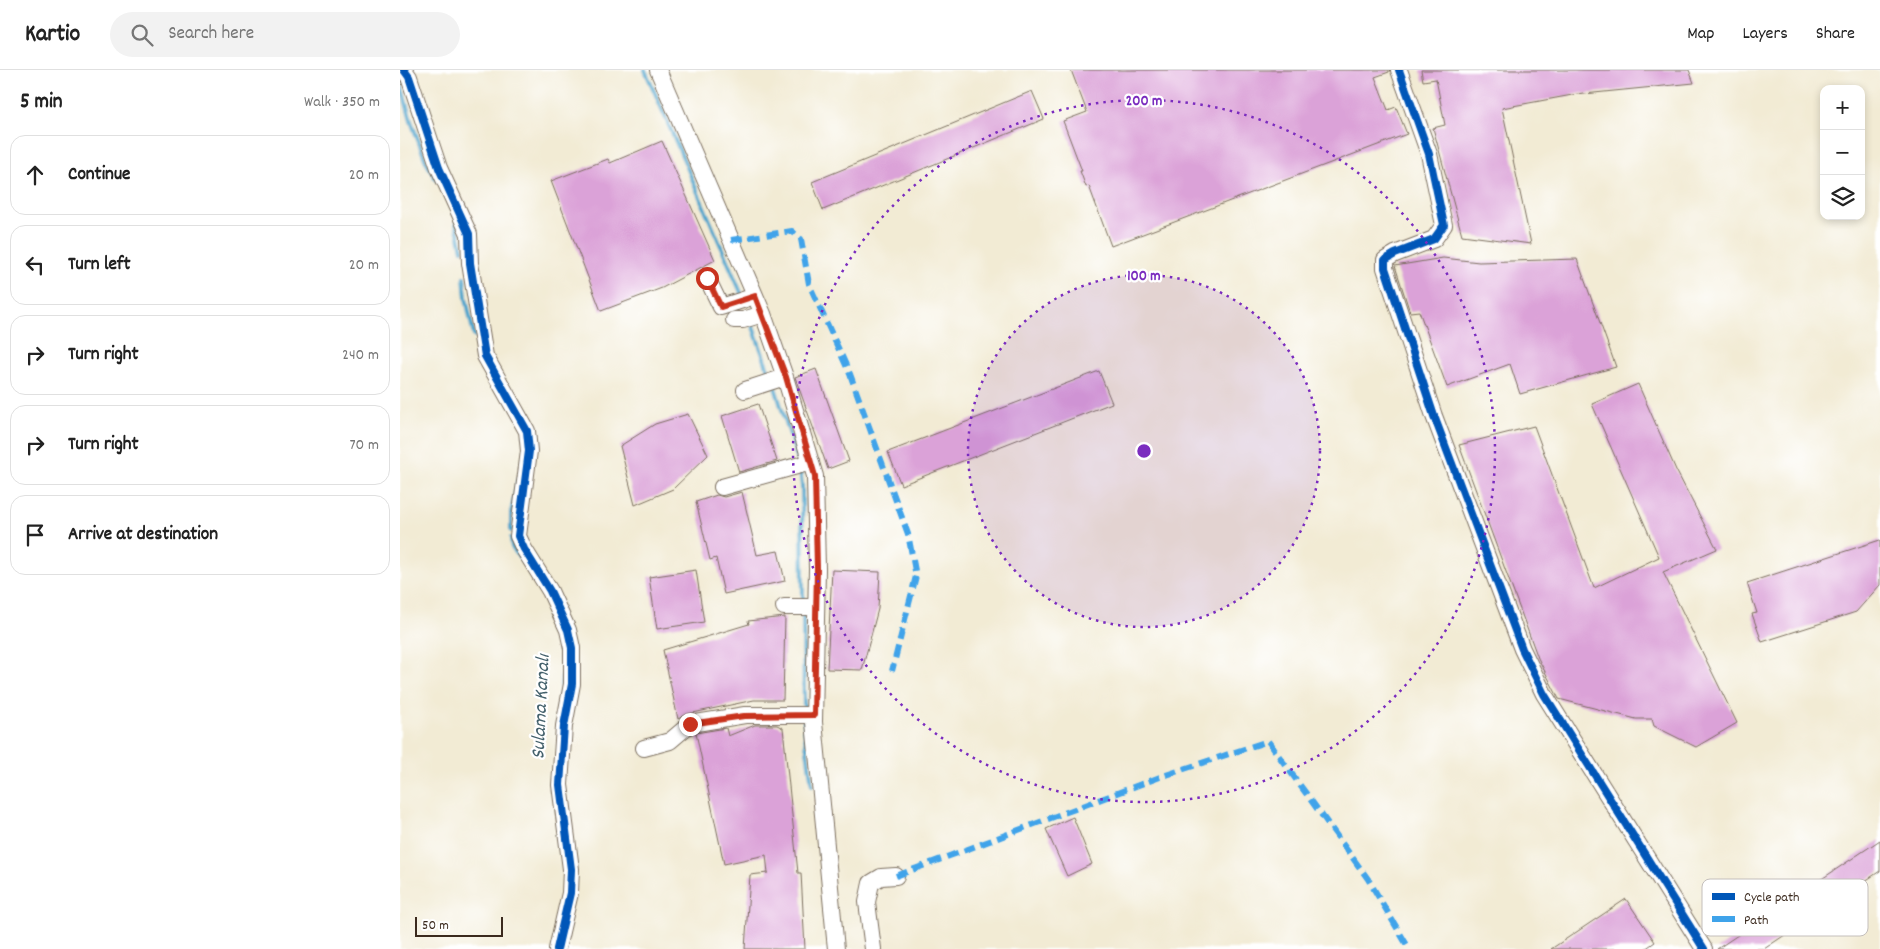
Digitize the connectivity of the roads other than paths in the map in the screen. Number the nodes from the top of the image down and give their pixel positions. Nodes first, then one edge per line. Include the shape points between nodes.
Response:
1 (404, 70) edge
2 (658, 70) edge
3 (1399, 70) edge
4 (707, 278) dead end
5 (748, 298) junction
6 (777, 380) junction
7 (745, 390) dead end
8 (802, 465) junction
9 (722, 487) dead end
10 (808, 715) junction
11 (644, 748) dead end
12 (896, 876) dead end
13 (556, 949) edge
14 (836, 949) edge
15 (873, 949) edge
16 (1704, 949) edge

1 - 13 street via 439,168 469,234 470,263 485,356 527,431 529,451 518,536 550,591 568,630 572,648 572,684 564,726 560,786 571,869 570,893
2 - 5 street
3 - 16 street via 1429,154 1444,225 1434,239 1385,260 1385,268 1434,416 1522,649 1544,694
4 - 5 street via 721,307
5 - 6 street via 749,317
6 - 7 street
6 - 8 street
8 - 9 street
8 - 10 street via 815,476 801,607
10 - 11 street via 744,716 690,724 670,741
10 - 14 street
12 - 15 street via 881,877 871,883 867,902

